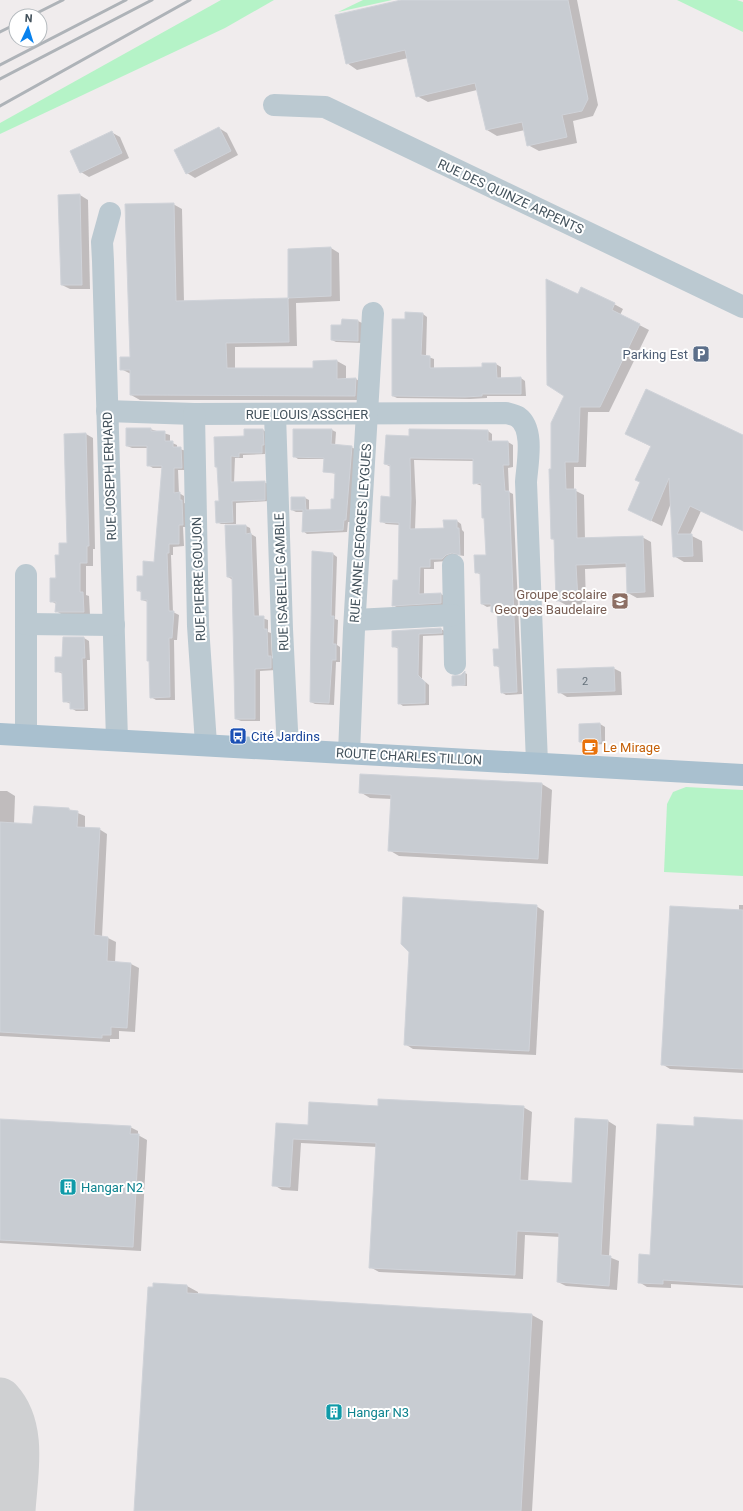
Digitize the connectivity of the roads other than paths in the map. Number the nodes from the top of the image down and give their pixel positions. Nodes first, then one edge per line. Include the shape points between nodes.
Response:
1 (274, 105) dead end
2 (110, 213) dead end
3 (743, 307) edge
4 (373, 313) dead end
5 (107, 412) junction
6 (368, 413) junction
7 (194, 414) junction
8 (275, 414) junction
9 (454, 565) dead end
10 (26, 575) dead end
11 (454, 615) junction
12 (355, 620) junction
13 (26, 624) junction
14 (114, 625) junction
15 (455, 664) dead end
16 (0, 734) edge
17 (26, 735) junction
18 (117, 740) junction
19 (206, 744) junction
20 (288, 750) junction
21 (349, 753) junction
22 (537, 763) junction
23 (743, 775) edge

1 - 3 street, RUE DES QUINZE ARPENTS via 325,107
2 - 5 street, RUE JOSEPH ERHARD via 102,242
4 - 6 street, RUE ANNE GEORGES LEYGUES
5 - 7 street, RUE LOUIS ASSCHER
5 - 14 street, RUE JOSEPH ERHARD
6 - 8 street, RUE LOUIS ASSCHER
6 - 12 street, RUE ANNE GEORGES LEYGUES
6 - 22 street, RUE LOUIS ASSCHER via 506,413 519,417 526,427 529,440 526,482
7 - 8 street, RUE LOUIS ASSCHER
7 - 19 street, RUE PIERRE GOUJON via 198,626
8 - 20 street, RUE ISABELLE GAMBLE
9 - 11 street
10 - 13 street
11 - 12 street
11 - 15 street
12 - 21 street, RUE ANNE GEORGES LEYGUES
13 - 14 street
13 - 17 street
14 - 18 street, RUE JOSEPH ERHARD
16 - 17 main road, ROUTE CHARLES TILLON
17 - 18 main road, ROUTE CHARLES TILLON
18 - 19 main road, ROUTE CHARLES TILLON
19 - 20 main road, ROUTE CHARLES TILLON
20 - 21 main road, ROUTE CHARLES TILLON
21 - 22 main road, ROUTE CHARLES TILLON
22 - 23 main road, ROUTE CHARLES TILLON

